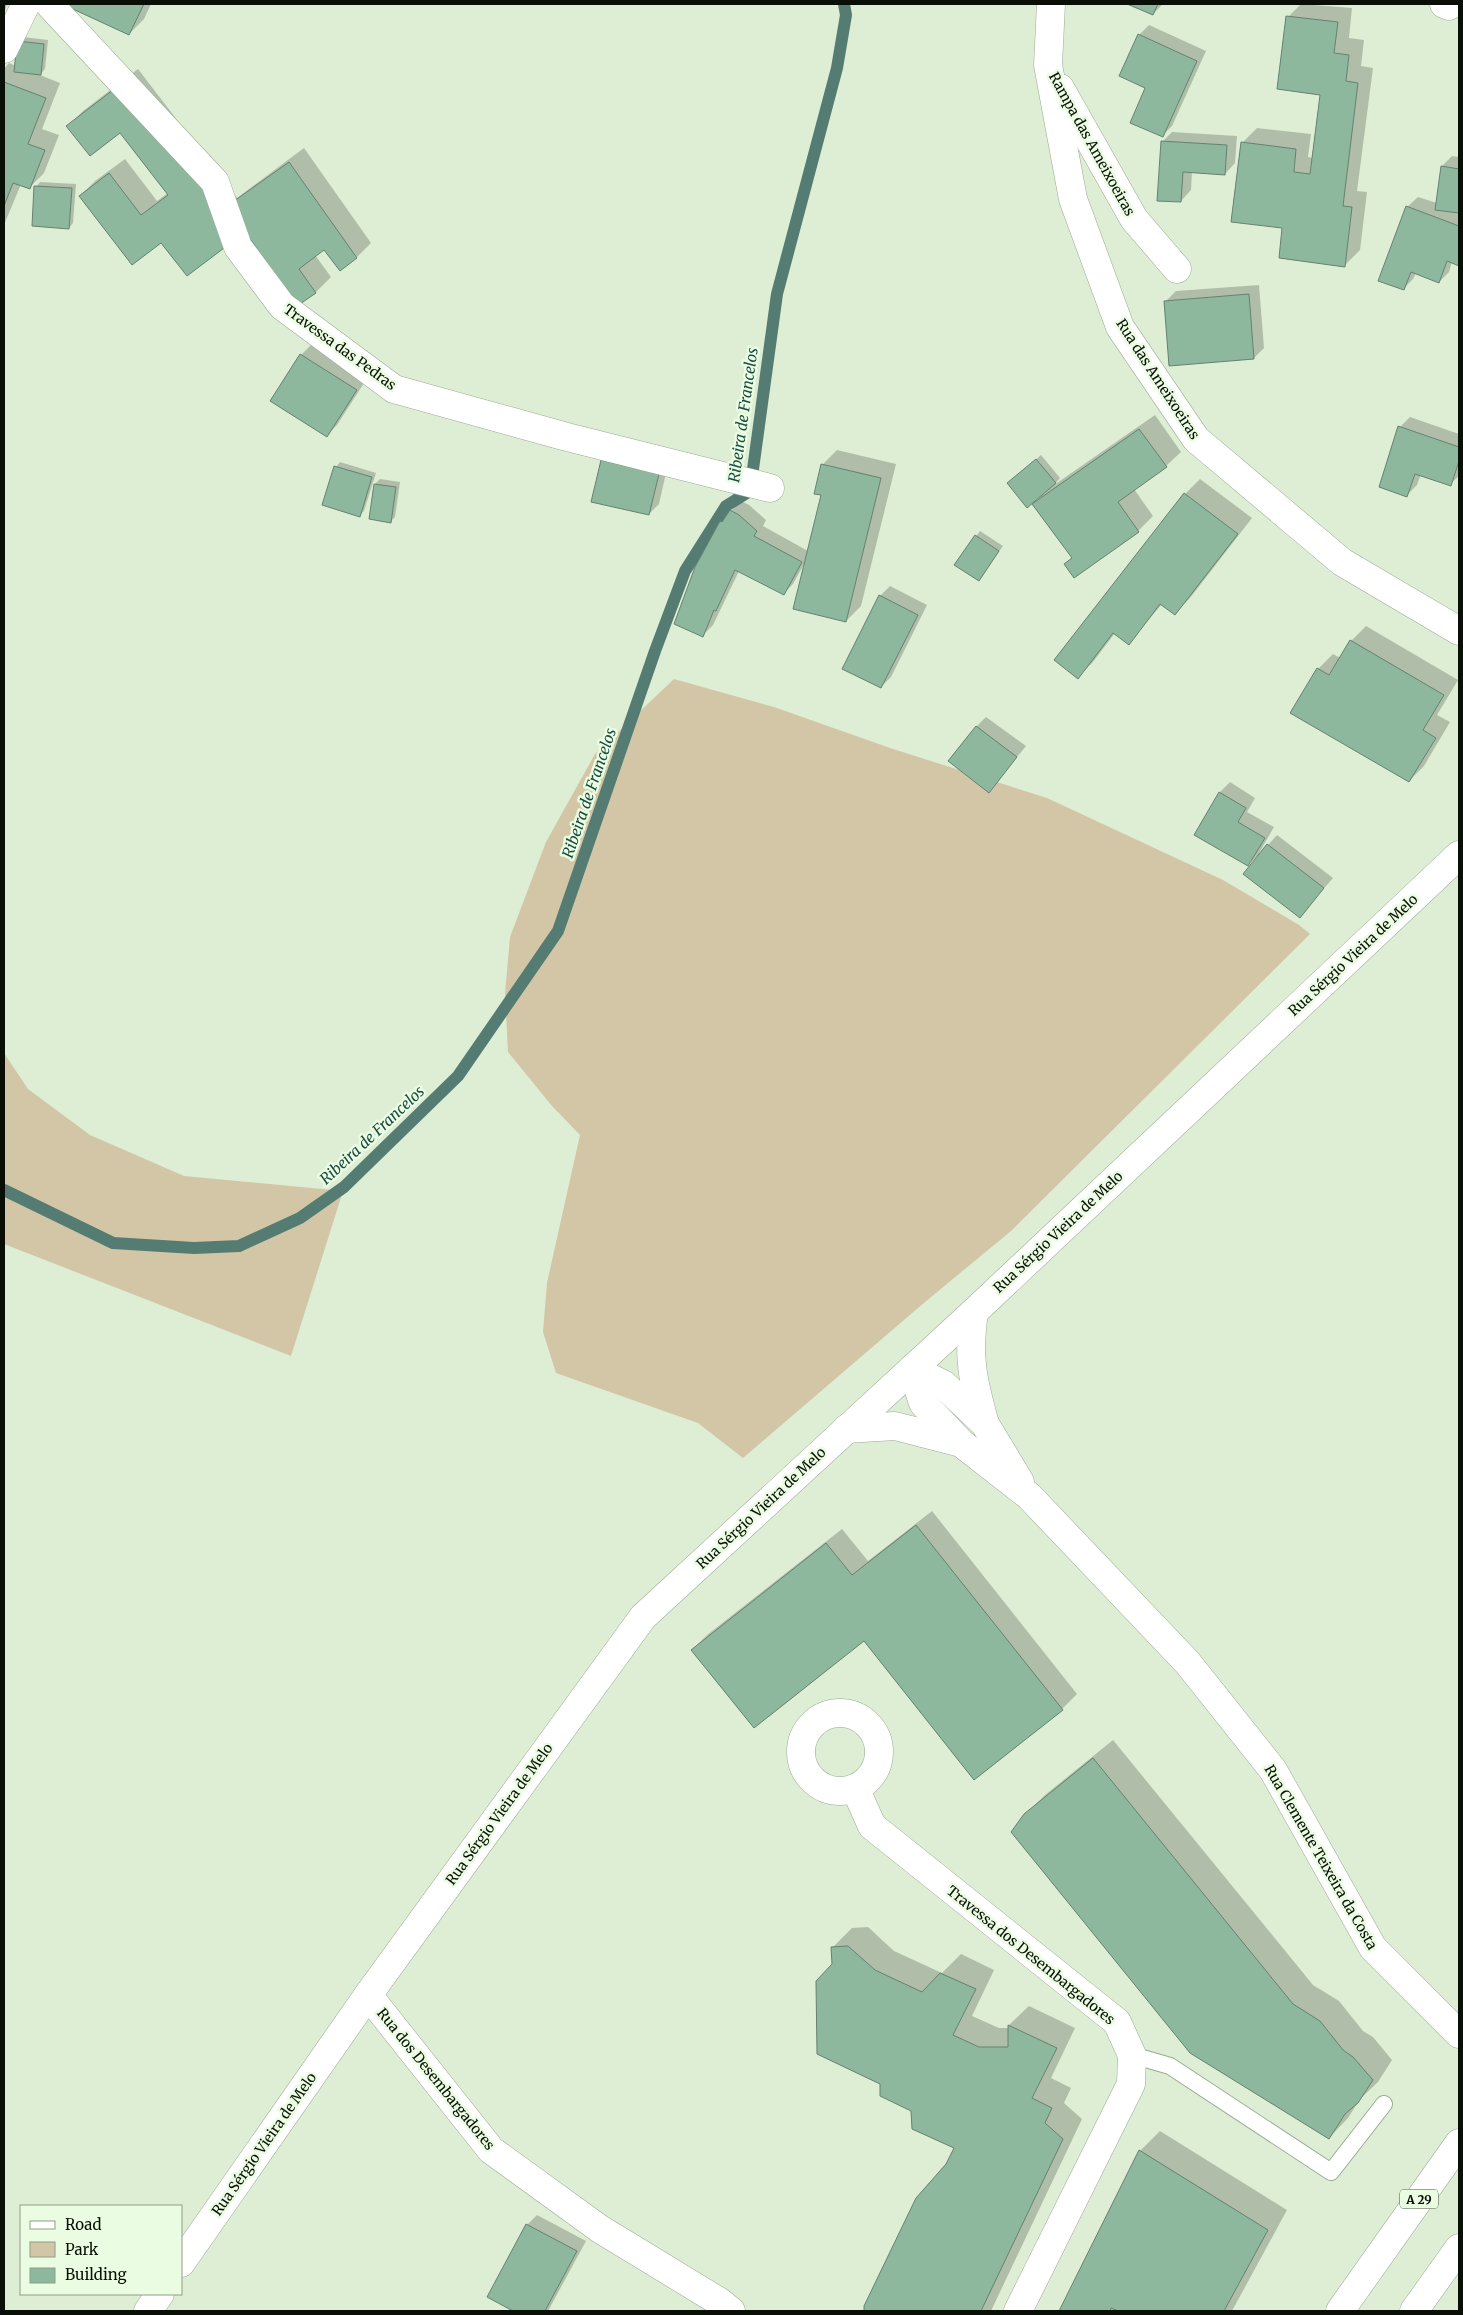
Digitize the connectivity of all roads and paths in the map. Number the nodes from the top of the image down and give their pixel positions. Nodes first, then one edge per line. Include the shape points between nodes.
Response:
1 (26, 4) edge
2 (50, 4) edge
3 (1051, 4) edge
4 (4, 49) edge
5 (1048, 65) junction
6 (1177, 269) dead end
7 (764, 487) dead end
8 (1459, 631) edge
9 (1459, 855) edge
10 (974, 1312) junction
11 (912, 1369) junction
12 (985, 1424) junction
13 (846, 1429) junction
14 (961, 1443) junction
15 (1028, 1496) junction
16 (855, 1788) dead end
17 (368, 1995) junction
18 (1459, 2034) edge
19 (1132, 2055) junction
20 (1384, 2104) dead end
21 (1459, 2143) edge
22 (1459, 2248) edge
23 (182, 2262) edge
24 (159, 2295) edge
25 (148, 2311) edge
26 (731, 2311) edge
27 (1018, 2311) edge
28 (1340, 2311) edge
29 (1414, 2311) edge

1 - 4 main road
2 - 7 main road, Travessa das Pedras via 215,182 238,247 282,306 394,389
3 - 5 main road, Rua das Ameixoeiras
5 - 6 main road, Rampa das Ameixoeiras via 1134,219
5 - 8 main road, Rua das Ameixoeiras via 1073,198 1120,326 1196,439 1342,562
9 - 10 main road, Rua Sérgio Vieira de Melo
10 - 11 main road, Rua Sérgio Vieira de Melo
10 - 12 main road, Rua Clemente Teixeira da Costa via 970,1339 971,1372
11 - 12 main road, Rua Clemente Teixeira da Costa via 944,1384
11 - 13 main road, Rua Sérgio Vieira de Melo
11 - 14 main road, Rua Clemente Teixeira da Costa via 923,1403
12 - 15 main road, Rua Clemente Teixeira da Costa
13 - 14 main road, Rua Clemente Teixeira da Costa via 895,1426
13 - 17 main road, Rua Sérgio Vieira de Melo via 643,1617
14 - 15 main road, Rua Clemente Teixeira da Costa
15 - 18 main road, Rua Clemente Teixeira da Costa via 1193,1670 1272,1770 1373,1948
16 - 19 main road, Travessa dos Desembargadores via 872,1826 1117,2022
17 - 23 main road, Rua Sérgio Vieira de Melo
17 - 26 main road, Rua dos Desembargadores via 491,2150 600,2229
19 - 20 lane via 1170,2066 1331,2172
19 - 27 main road, Travessa dos Desembargadores via 1131,2084
21 - 28 main road, A 29
22 - 29 main road
24 - 25 main road

